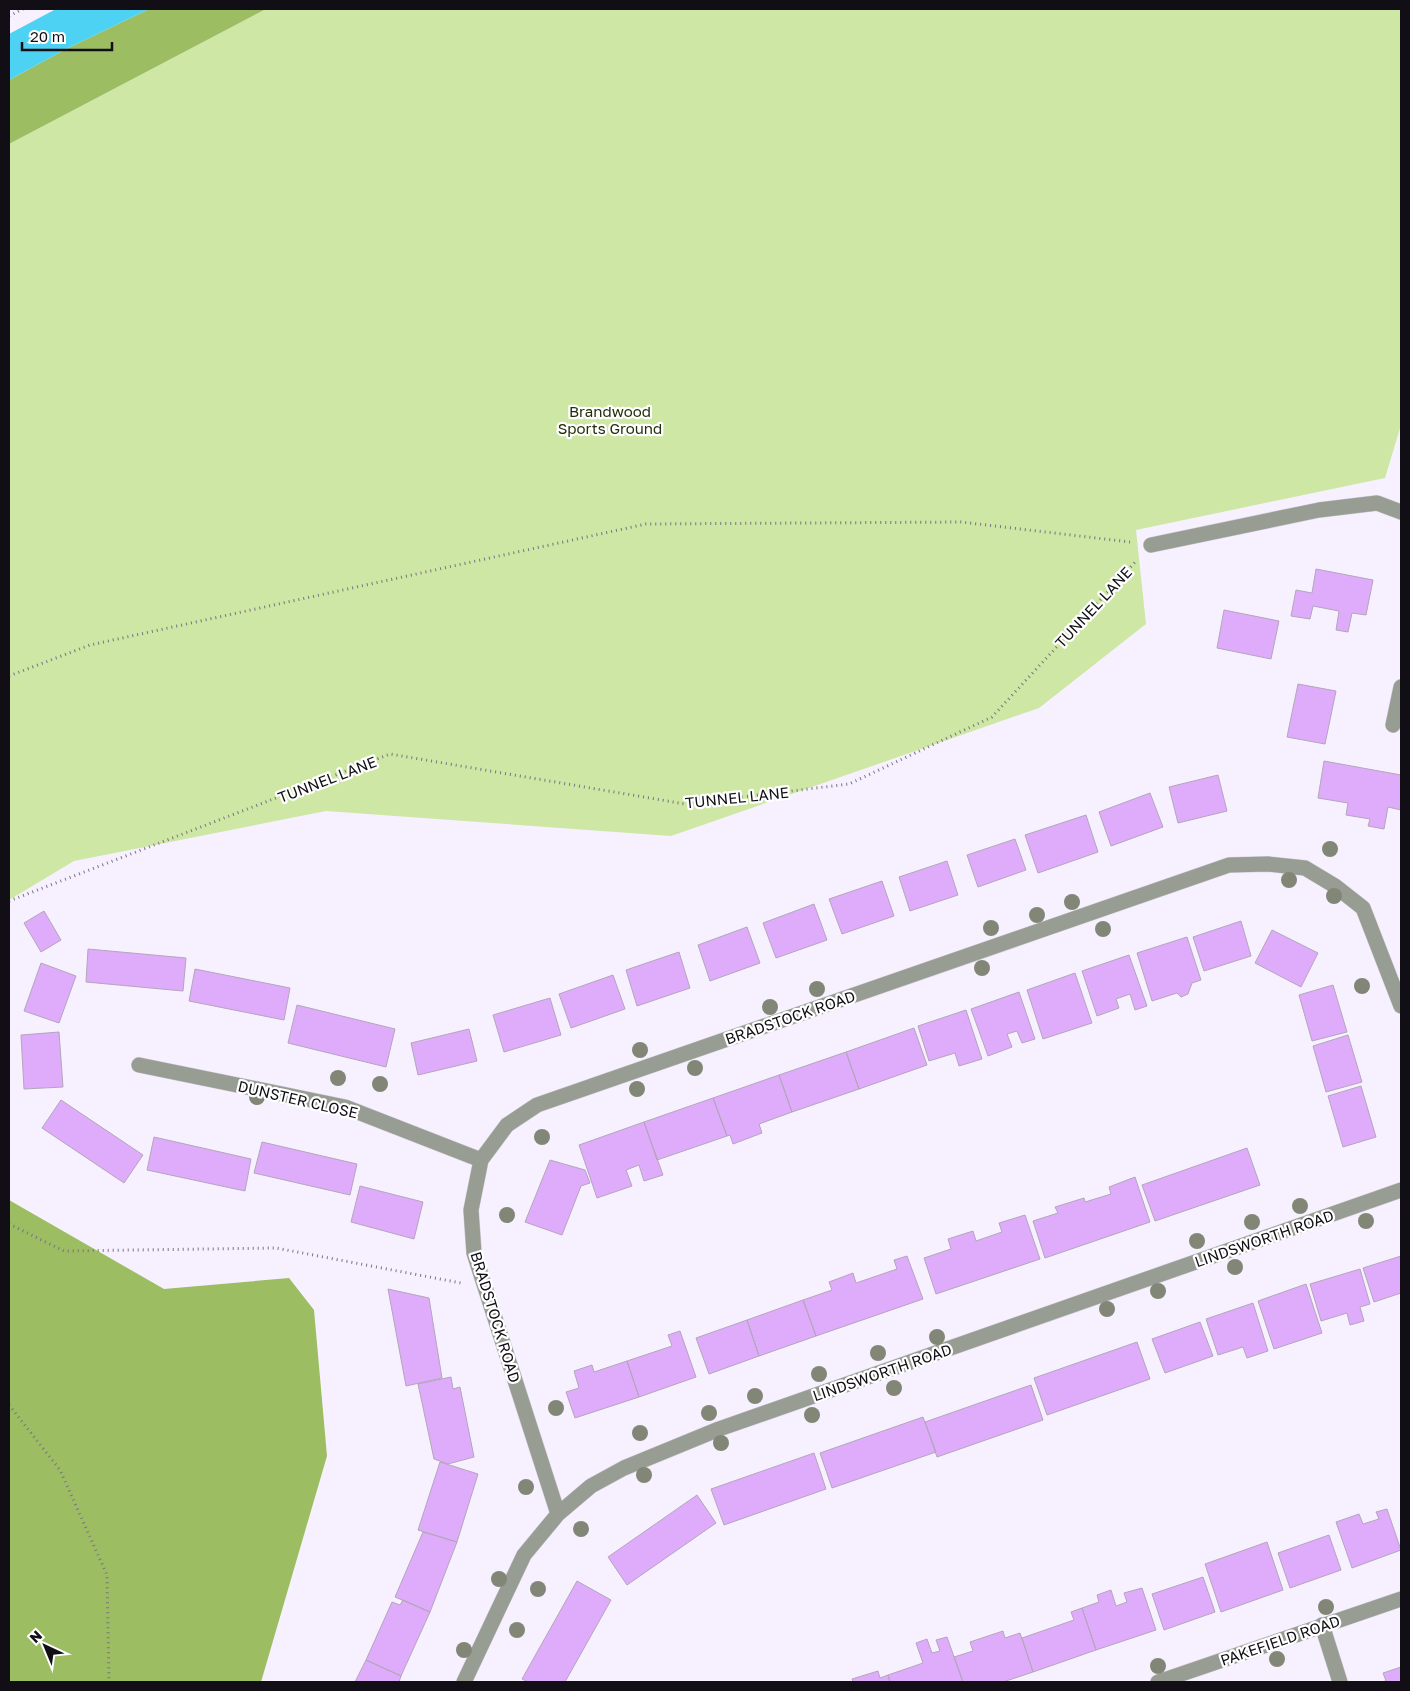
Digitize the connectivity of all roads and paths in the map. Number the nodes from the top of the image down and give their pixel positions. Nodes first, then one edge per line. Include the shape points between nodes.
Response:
1 (23, 9) edge
2 (9, 16) edge
3 (1401, 512) edge
4 (1150, 545) junction
5 (9, 676) edge
6 (1401, 687) edge
7 (1393, 726) dead end
8 (9, 901) edge
9 (1401, 1006) edge
10 (139, 1065) dead end
11 (481, 1160) junction
12 (1401, 1190) edge
13 (9, 1224) edge
14 (485, 1288) junction
15 (9, 1406) edge
16 (558, 1514) junction
17 (1401, 1599) edge
18 (1322, 1625) junction
19 (109, 1682) edge
20 (464, 1682) edge
21 (1158, 1682) edge
22 (1340, 1682) edge

1 - 2 path
3 - 4 street via 1377,503 1319,510
4 - 5 path via 961,522 646,524 90,645
4 - 8 path, TUNNEL LANE via 992,717 849,784 685,804 390,754
6 - 7 street
9 - 11 street, BRADSTOCK ROAD via 1363,908 1306,868 1268,864 1229,865 537,1105 507,1125
10 - 11 street, DUNSTER CLOSE via 345,1108
11 - 14 street, BRADSTOCK ROAD via 471,1210 474,1253
12 - 16 street, LINDSWORTH ROAD via 719,1429 608,1477 591,1486
13 - 14 path via 64,1250 276,1248
14 - 16 street, BRADSTOCK ROAD
15 - 19 path via 60,1470 107,1575
16 - 20 street, LINDSWORTH ROAD via 524,1555
17 - 18 street, PAKEFIELD ROAD
18 - 21 street, PAKEFIELD ROAD
18 - 22 street

